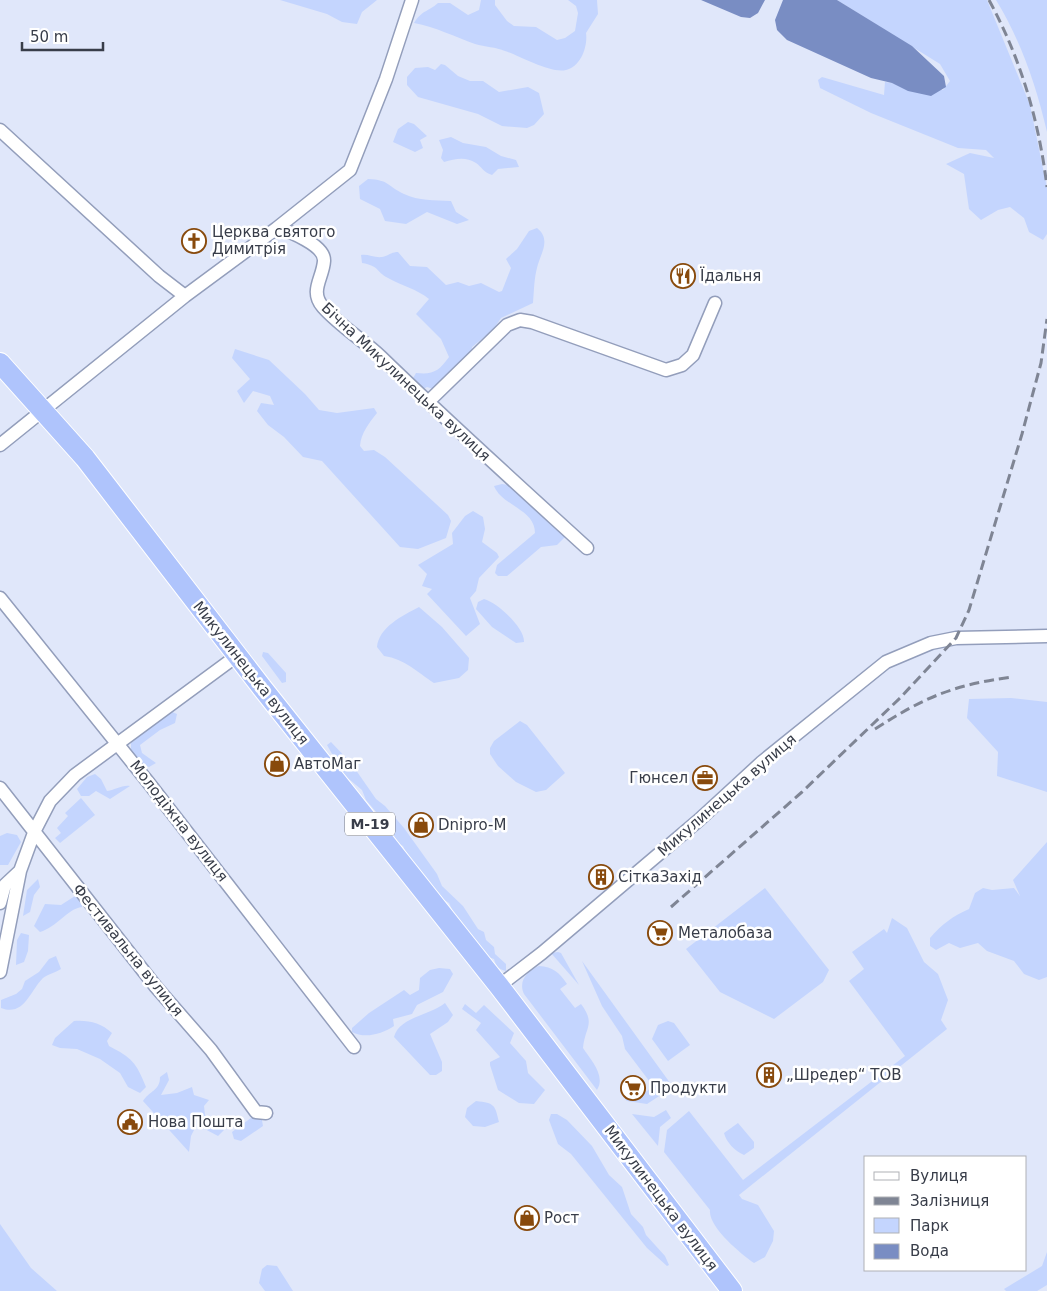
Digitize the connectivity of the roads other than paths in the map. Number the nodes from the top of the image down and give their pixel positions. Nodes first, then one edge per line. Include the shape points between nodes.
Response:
1 (412, 0) edge
2 (0, 130) edge
3 (277, 228) junction
4 (185, 296) junction
5 (715, 303) dead end
6 (0, 363) edge
7 (428, 402) junction
8 (43, 410) junction
9 (0, 445) edge
10 (587, 548) dead end
11 (0, 598) edge
12 (1047, 636) edge
13 (238, 655) junction
14 (117, 744) junction
15 (0, 788) edge
16 (35, 830) junction
17 (20, 871) junction
18 (0, 875) edge
19 (0, 903) edge
20 (0, 972) edge
21 (499, 986) junction
22 (354, 1047) dead end
23 (261, 1112) dead end
24 (732, 1291) edge

1 - 3 street via 386,80 350,170
2 - 4 street
3 - 4 street
3 - 7 street, Бічна Микулинецька вулиця via 288,231 322,253 324,260 316,288 317,298 323,307
4 - 8 street
5 - 7 street via 693,355 682,365 666,370 520,320 507,325
6 - 8 highway, Микулинецька вулиця / М-19
7 - 10 street, Бічна Микулинецька вулиця
8 - 9 street
8 - 13 highway, Микулинецька вулиця / М-19 via 85,458
11 - 14 street, Молодіжна вулиця
12 - 21 street, Микулинецька вулиця via 956,638 931,643 886,662 762,762 670,845
13 - 14 street
13 - 21 highway, Микулинецька вулиця / М-19
14 - 16 street via 75,775 50,801
14 - 22 street, Молодіжна вулиця
15 - 16 street, Фестивальна вулиця
16 - 17 street
16 - 23 street, Фестивальна вулиця via 46,849 156,987
17 - 18 street
17 - 19 street via 5,886
17 - 20 street
21 - 24 highway, Микулинецька вулиця / М-19

